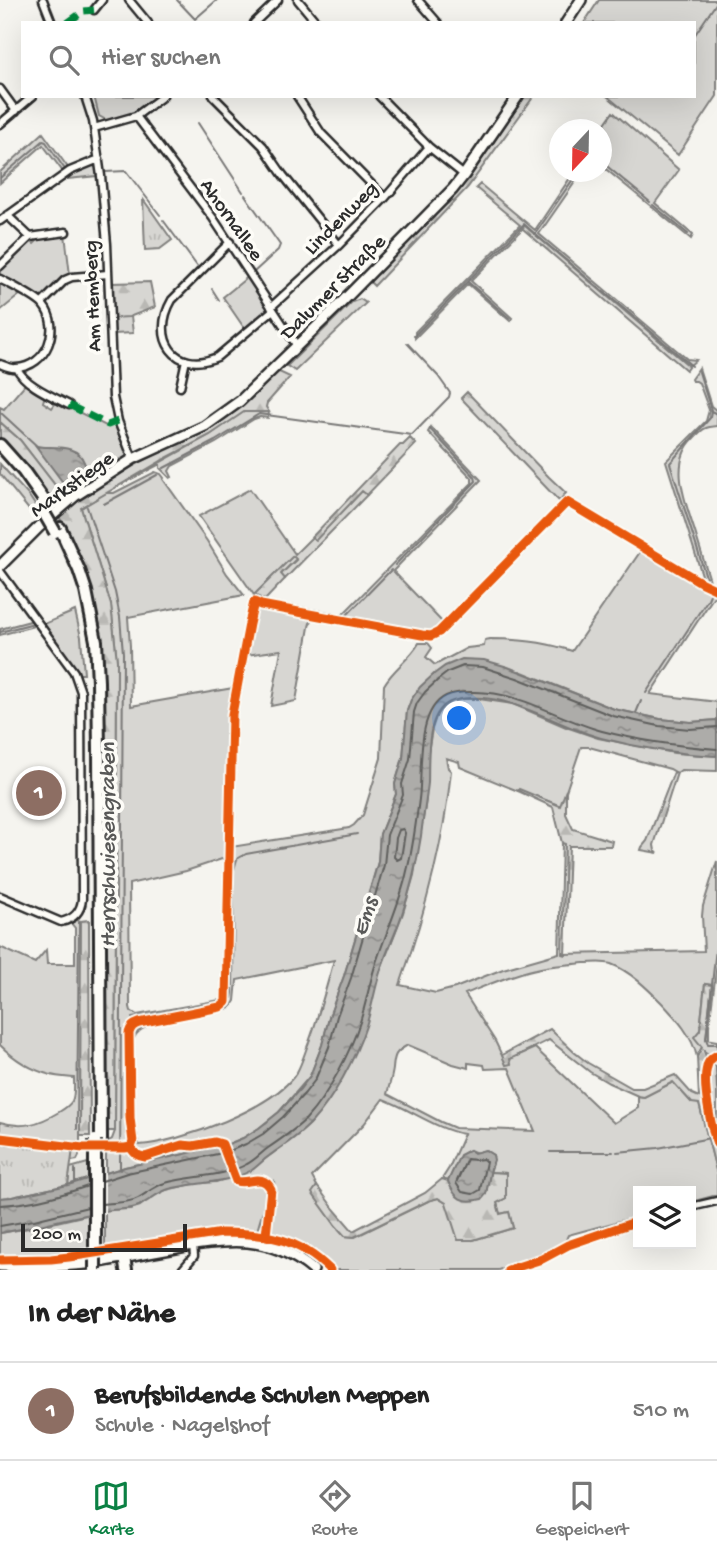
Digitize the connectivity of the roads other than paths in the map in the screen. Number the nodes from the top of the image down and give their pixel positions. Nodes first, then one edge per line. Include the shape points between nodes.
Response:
1 (43, 0) edge
2 (102, 0) edge
3 (129, 0) edge
4 (278, 0) edge
5 (298, 0) edge
6 (418, 0) edge
7 (581, 0) edge
8 (94, 9) dead end
9 (51, 21) edge
10 (146, 21) edge
11 (256, 21) edge
12 (315, 21) edge
13 (436, 21) edge
14 (567, 21) edge
15 (0, 89) edge
16 (31, 98) edge
17 (86, 98) edge
18 (160, 98) edge
19 (215, 98) edge
20 (298, 98) edge
21 (381, 98) edge
22 (517, 98) edge
23 (16, 111) junction
24 (136, 116) junction
25 (0, 124) edge
26 (94, 128) junction
27 (429, 147) junction
28 (99, 159) junction
29 (464, 175) junction
30 (385, 198) junction
31 (7, 215) junction
32 (0, 221) edge
33 (66, 232) dead end
34 (30, 237) junction
35 (230, 242) junction
36 (339, 245) junction
37 (0, 266) edge
38 (108, 274) junction
39 (0, 279) edge
40 (42, 303) junction
41 (272, 308) junction
42 (297, 346) junction
43 (186, 360) junction
44 (0, 364) edge
45 (17, 369) junction
46 (180, 387) dead end
47 (69, 405) dead end
48 (0, 445) edge
49 (0, 453) edge
50 (133, 459) junction
51 (43, 504) junction
52 (0, 568) edge
53 (0, 896) edge
54 (717, 1055) edge
55 (98, 1140) junction
56 (717, 1144) edge
57 (717, 1201) edge
58 (696, 1206) edge
59 (633, 1223) edge
60 (193, 1245) junction
61 (124, 1257) junction
62 (0, 1266) edge
63 (52, 1268) edge
64 (95, 1270) edge
65 (101, 1270) edge
66 (125, 1270) edge
67 (182, 1270) edge
68 (313, 1270) edge
69 (508, 1270) edge

1 - 9 street
2 - 8 street
3 - 10 street
4 - 11 street
5 - 12 street
6 - 13 street
7 - 14 street
15 - 23 street
16 - 23 street
17 - 26 street, Am Hemberg
18 - 24 street
19 - 36 street via 263,146
20 - 30 street via 321,133
21 - 27 street
22 - 29 street, Dalumer Straße
23 - 25 street
24 - 26 street
24 - 35 street, Ahornallee
26 - 28 street, Am Hemberg
27 - 29 street
27 - 30 street, Lindenweg
28 - 31 street via 70,171
28 - 38 street, Am Hemberg
29 - 42 street, Dalumer Straße
30 - 36 street, Lindenweg
31 - 32 street
31 - 34 street
33 - 34 street
34 - 37 street
35 - 41 street, Ahornallee
35 - 43 street via 172,300 165,314 164,341
36 - 41 street, Lindenweg
38 - 40 street via 65,280
38 - 50 street, Am Hemberg via 113,397
39 - 40 street
40 - 45 street via 50,320 51,340 38,359
41 - 42 street, Ahornallee
41 - 43 street, Lindenweg via 217,357 203,362
42 - 50 street, Dalumer Straße via 217,419
43 - 46 street
44 - 45 street
45 - 47 street via 27,382
48 - 51 highway
49 - 51 highway
50 - 52 street, Markstiege via 75,496
51 - 55 highway via 79,569 92,615 98,668
52 - 53 street via 79,683 81,908 61,922
54 - 56 street via 708,1063 706,1073
55 - 64 highway, bridge
55 - 65 highway
57 - 58 street
59 - 69 street
60 - 61 street
60 - 67 street via 194,1256
60 - 68 street via 223,1241 264,1244 291,1254
61 - 63 street
61 - 66 highway
62 - 63 street

